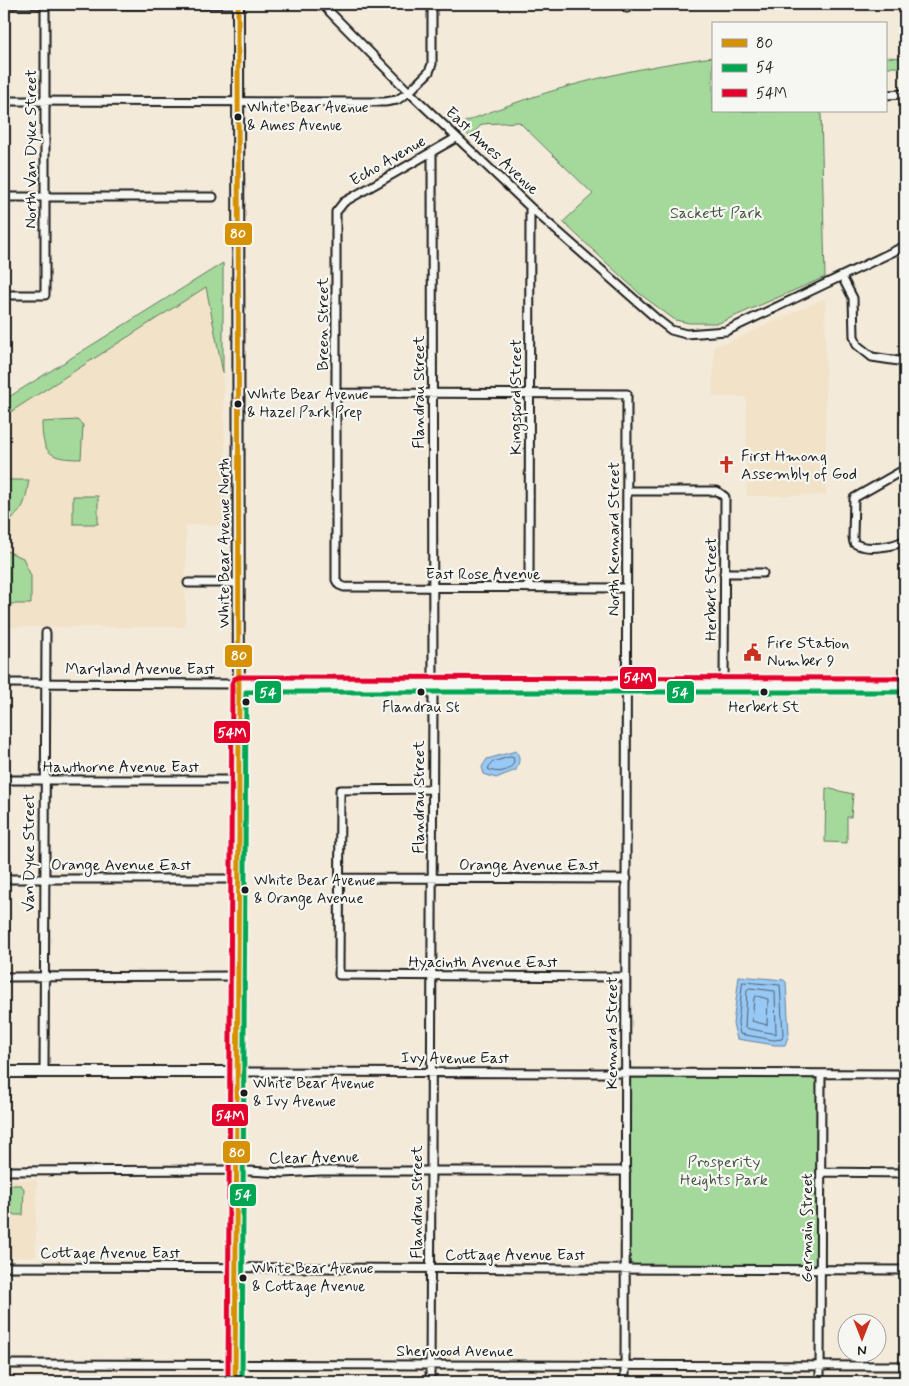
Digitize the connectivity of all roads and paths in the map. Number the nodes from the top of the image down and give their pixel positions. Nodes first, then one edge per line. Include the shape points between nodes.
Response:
1 (4, 4) edge
2 (45, 4) edge
3 (238, 4) edge
4 (322, 4) edge
5 (432, 4) edge
6 (410, 92) junction
7 (886, 94) edge
8 (905, 94) edge
9 (4, 101) edge
10 (45, 101) junction
11 (239, 101) junction
12 (456, 138) junction
13 (432, 152) junction
14 (4, 197) edge
15 (45, 197) junction
16 (213, 197) dead end
17 (530, 207) junction
18 (336, 212) joint
19 (905, 246) edge
20 (842, 277) junction
21 (4, 294) edge
22 (905, 362) edge
23 (337, 393) junction
24 (432, 393) junction
25 (530, 394) junction
26 (905, 469) edge
27 (628, 491) junction
28 (904, 544) edge
29 (724, 573) junction
30 (763, 573) dead end
31 (239, 582) junction
32 (188, 583) dead end
33 (339, 585) joint
34 (433, 587) junction
35 (529, 588) junction
36 (627, 588) junction
37 (46, 633) dead end
38 (4, 683) edge
39 (44, 683) junction
40 (239, 684) junction
41 (433, 684) junction
42 (627, 684) junction
43 (724, 684) junction
44 (905, 684) edge
45 (4, 780) edge
46 (44, 780) junction
47 (239, 780) junction
48 (432, 789) junction
49 (340, 878) junction
50 (432, 878) junction
51 (4, 879) edge
52 (43, 879) junction
53 (239, 879) junction
54 (627, 879) junction
55 (238, 976) junction
56 (431, 976) junction
57 (4, 977) edge
58 (42, 977) junction
59 (626, 977) junction
60 (4, 1072) edge
61 (44, 1072) junction
62 (238, 1072) junction
63 (431, 1073) junction
64 (626, 1073) junction
65 (821, 1074) junction
66 (905, 1074) edge
67 (431, 1170) junction
68 (4, 1171) edge
69 (626, 1171) junction
70 (237, 1172) junction
71 (820, 1172) junction
72 (905, 1173) edge
73 (4, 1267) edge
74 (236, 1267) junction
75 (430, 1268) junction
76 (625, 1269) junction
77 (820, 1270) junction
78 (905, 1270) edge
79 (4, 1364) edge
80 (235, 1364) junction
81 (430, 1364) junction
82 (625, 1365) junction
83 (820, 1366) junction
84 (905, 1366) edge
85 (235, 1382) edge
86 (430, 1382) edge
87 (625, 1382) edge
88 (820, 1382) edge

1 - 2 street
2 - 3 street
2 - 10 street, North Van Dyke Street
3 - 11 main road, White Bear Avenue North
4 - 6 street, East Ames Avenue
5 - 6 street via 432,64 429,72
6 - 11 street via 397,100 385,102
6 - 12 street, East Ames Avenue
7 - 8 street
9 - 10 street
10 - 11 street
10 - 15 street, North Van Dyke Street
11 - 31 main road, White Bear Avenue North
12 - 13 street, Echo Avenue
12 - 17 street, East Ames Avenue
13 - 18 street, Echo Avenue via 344,202
13 - 24 street, Flandrau Street
14 - 15 street
15 - 16 street
15 - 21 street, North Van Dyke Street via 45,295
17 - 20 street, East Ames Avenue via 658,320 671,330 686,334 726,332
17 - 25 street, Kingsford Street
18 - 23 street, Breen Street
19 - 20 street, East Ames Avenue
20 - 22 street via 853,298 857,345 872,357
23 - 24 street
23 - 33 street, Breen Street via 336,580
24 - 25 street
24 - 34 street, Flandrau Street
25 - 27 street, North Kennard Street via 627,394
25 - 35 street, Kingsford Street
26 - 28 street via 857,496 853,502 854,543 861,546
27 - 29 street, Herbert Street via 717,491 723,494
27 - 36 street, North Kennard Street
29 - 30 street
29 - 43 street, Herbert Street
31 - 32 street
31 - 40 main road, White Bear Avenue North
33 - 34 street, East Rose Avenue
34 - 35 street, East Rose Avenue
34 - 41 street, Flandrau Street
35 - 36 street, East Rose Avenue
36 - 42 street, North Kennard Street
37 - 39 street, Van Dyke Street
38 - 39 street, Maryland Avenue East
39 - 40 street, Maryland Avenue East
39 - 46 street, Van Dyke Street
40 - 41 main road, Maryland Avenue East
40 - 47 main road, White Bear Avenue North
41 - 42 main road, Maryland Avenue East
41 - 48 street, Flandrau Street
42 - 43 main road, Maryland Avenue East
42 - 54 street, Kennard Street
43 - 44 main road, Maryland Avenue East
45 - 46 street, Hawthorne Avenue East
46 - 47 street, Hawthorne Avenue East
46 - 52 street, Van Dyke Street
47 - 53 main road, White Bear Avenue North
48 - 49 street via 340,790
48 - 50 street, Flandrau Street
49 - 50 street, Orange Avenue East
49 - 56 street, Hyacinth Avenue East via 339,975
50 - 54 street, Orange Avenue East
50 - 56 street, Flandrau Street
51 - 52 street, Orange Avenue East
52 - 53 street, Orange Avenue East
52 - 58 street, Van Dyke Street
53 - 55 main road, White Bear Avenue North
54 - 59 street, Kennard Street
55 - 58 street
55 - 62 main road, White Bear Avenue North
56 - 59 street, Hyacinth Avenue East
56 - 63 street, Flandrau Street
57 - 58 street
58 - 61 street, Van Dyke Street
59 - 64 street, Kennard Street
60 - 61 main road, Ivy Avenue East
61 - 62 main road, Ivy Avenue East
62 - 63 street, Ivy Avenue East
62 - 70 main road, White Bear Avenue North
63 - 64 street, Ivy Avenue East
63 - 67 street, Flandrau Street
64 - 65 street, Ivy Avenue East
64 - 69 street, Kennard Street
65 - 66 street, Ivy Avenue East
65 - 71 street, Germain Street
67 - 69 street, Clear Avenue
67 - 70 street, Clear Avenue
67 - 75 street, Flandrau Street
68 - 70 street, Clear Avenue
69 - 76 street, Kennard Street
70 - 74 main road, White Bear Avenue North
71 - 72 street
71 - 77 street, Germain Street
73 - 74 street, Cottage Avenue East
74 - 75 street, Cottage Avenue East
74 - 80 main road, White Bear Avenue North
75 - 76 street, Cottage Avenue East
75 - 81 street, Flandrau Street
76 - 77 street, Cottage Avenue East
76 - 82 street, Kennard Street
77 - 78 street, Cottage Avenue East
77 - 83 street, Germain Street
79 - 80 street, Sherwood Avenue
80 - 81 street, Sherwood Avenue
80 - 85 main road, White Bear Avenue North
81 - 82 street, Sherwood Avenue
81 - 86 street, Flandrau Street
82 - 83 street, Sherwood Avenue
82 - 87 street, Kennard Street
83 - 84 street, Sherwood Avenue
83 - 88 street, Germain Street

